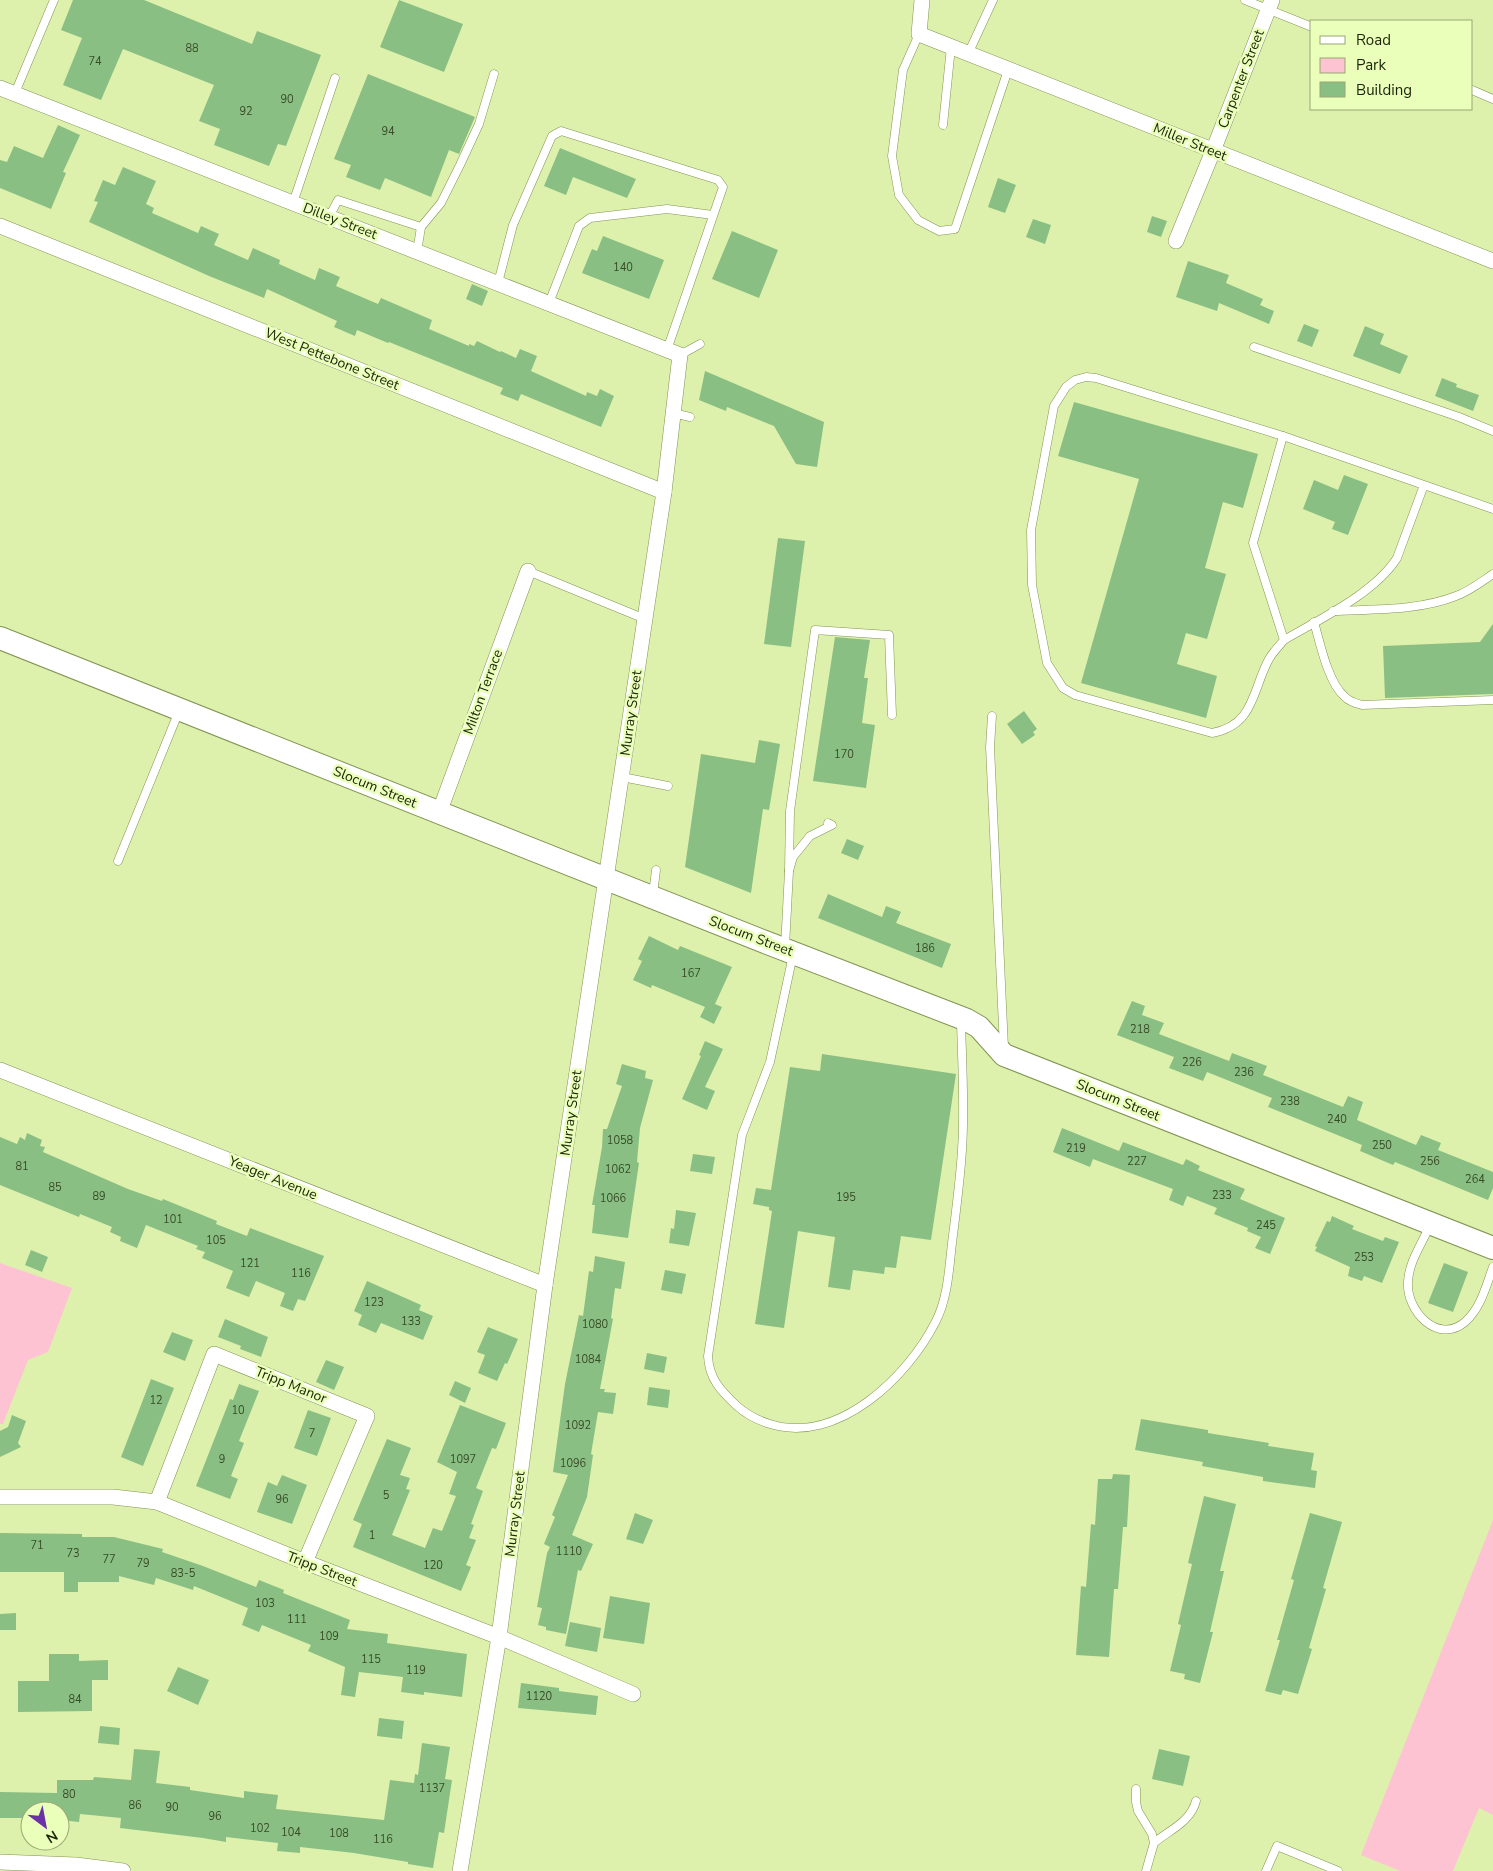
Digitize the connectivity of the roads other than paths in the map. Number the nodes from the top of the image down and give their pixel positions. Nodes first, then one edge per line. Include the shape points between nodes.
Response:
1 (54, 0) edge
2 (922, 0) edge
3 (993, 0) edge
4 (1245, 0) edge
5 (1270, 4) edge
6 (1310, 26) edge
7 (919, 34) junction
8 (951, 47) junction
9 (968, 54) junction
10 (1008, 70) junction
11 (494, 74) dead end
12 (335, 78) dead end
13 (0, 88) edge
14 (1473, 90) edge
15 (14, 93) junction
16 (1493, 99) edge
17 (943, 125) dead end
18 (1213, 151) junction
19 (293, 203) junction
20 (713, 216) junction
21 (329, 217) junction
22 (0, 226) edge
23 (421, 227) junction
24 (1176, 241) dead end
25 (417, 252) junction
26 (1493, 262) edge
27 (498, 283) junction
28 (549, 303) junction
29 (700, 344) dead end
30 (1254, 346) dead end
31 (674, 352) junction
32 (674, 413) junction
33 (690, 417) dead end
34 (1493, 431) edge
35 (1283, 436) junction
36 (1424, 484) junction
37 (664, 492) junction
38 (1493, 509) edge
39 (528, 571) joint
40 (1493, 574) edge
41 (1332, 611) junction
42 (645, 619) junction
43 (1314, 622) junction
44 (0, 638) edge
45 (1284, 640) junction
46 (1493, 700) edge
47 (180, 710) junction
48 (892, 715) dead end
49 (992, 716) dead end
50 (622, 777) junction
51 (668, 786) dead end
52 (439, 813) junction
53 (828, 823) dead end
54 (118, 861) dead end
55 (656, 870) dead end
56 (788, 871) junction
57 (607, 878) junction
58 (653, 896) junction
59 (789, 950) junction
60 (961, 1019) junction
61 (1004, 1055) junction
62 (0, 1070) edge
63 (1431, 1223) junction
64 (1493, 1248) edge
65 (1493, 1267) edge
66 (545, 1285) junction
67 (0, 1497) edge
68 (157, 1502) junction
69 (305, 1562) junction
70 (499, 1637) junction
71 (633, 1694) dead end
72 (1136, 1789) dead end
73 (1196, 1801) dead end
74 (1154, 1844) junction
75 (0, 1862) edge
76 (123, 1871) edge
77 (460, 1871) edge
78 (1146, 1871) edge
79 (1266, 1871) edge
80 (1338, 1871) edge

1 - 15 lane
2 - 7 street
3 - 9 lane
4 - 5 lane
5 - 6 lane
5 - 18 street, Carpenter Street
7 - 8 street, Miller Street
7 - 10 lane via 903,70 892,156 899,195 918,220 939,231 955,229
8 - 9 street, Miller Street
8 - 17 lane
9 - 10 street, Miller Street
10 - 18 street, Miller Street
11 - 23 lane via 472,140 441,203
12 - 19 lane
13 - 15 street, Dilley Street
14 - 16 lane
15 - 19 street, Dilley Street
18 - 24 street, Carpenter Street
18 - 26 street, Miller Street
19 - 21 street, Dilley Street
20 - 27 lane via 722,187 718,180 561,131 552,136 513,225
20 - 28 lane via 667,209 590,218 580,226
20 - 31 lane
21 - 23 lane via 338,200
21 - 25 street, Dilley Street
22 - 37 street, West Pettebone Street
23 - 25 lane
25 - 27 street, Dilley Street
27 - 28 street, Dilley Street
28 - 31 street, Dilley Street
29 - 31 lane
30 - 34 lane
31 - 32 street, Murray Street
32 - 33 lane
32 - 37 street, Murray Street
35 - 36 lane
35 - 45 lane via 1253,543
35 - 45 lane via 1096,378 1075,380 1066,387 1054,406 1031,530 1032,585 1047,663 1063,688 1075,695 1212,733 1222,731 1235,725 1246,713 1254,701 1269,660
36 - 38 lane
36 - 41 lane via 1398,558 1391,568 1363,592
37 - 42 street, Murray Street
39 - 42 lane
39 - 52 street, Milton Terrace
40 - 41 lane via 1473,589 1435,603
41 - 43 lane
42 - 50 street, Murray Street
43 - 45 lane
43 - 46 lane via 1332,678 1344,697 1352,702 1362,705
44 - 47 street, Slocum Street
47 - 52 street, Slocum Street
47 - 54 lane
48 - 56 lane via 889,635 816,630 790,811
49 - 61 lane via 990,747
50 - 51 lane
50 - 57 street, Murray Street
52 - 57 street, Slocum Street
53 - 56 lane via 832,825 810,836 793,857
55 - 58 lane
56 - 59 lane
57 - 58 street, Slocum Street
57 - 66 street, Murray Street
58 - 59 street, Slocum Street
59 - 60 street, Slocum Street
59 - 60 lane via 770,1062 742,1135 708,1356 713,1379 727,1397 743,1412 758,1420 798,1429 846,1415 896,1379 921,1348 937,1320 948,1279 962,1149
60 - 61 street, Slocum Street via 979,1027
61 - 63 street, Slocum Street
62 - 66 street, Yeager Avenue
63 - 64 street, Slocum Street
63 - 65 lane via 1414,1256 1407,1289 1414,1307 1430,1325 1448,1330 1465,1322 1475,1311
66 - 70 street, Murray Street
67 - 68 street, Tripp Street via 113,1498
68 - 69 street, Tripp Street
68 - 69 street, Tripp Manor via 214,1354 367,1416
69 - 70 street, Tripp Street
70 - 71 street, Tripp Street
70 - 77 street, Murray Street
72 - 74 lane via 1138,1811 1152,1834
73 - 74 lane via 1188,1818
74 - 78 lane
75 - 76 street via 76,1865
79 - 80 lane via 1277,1846

